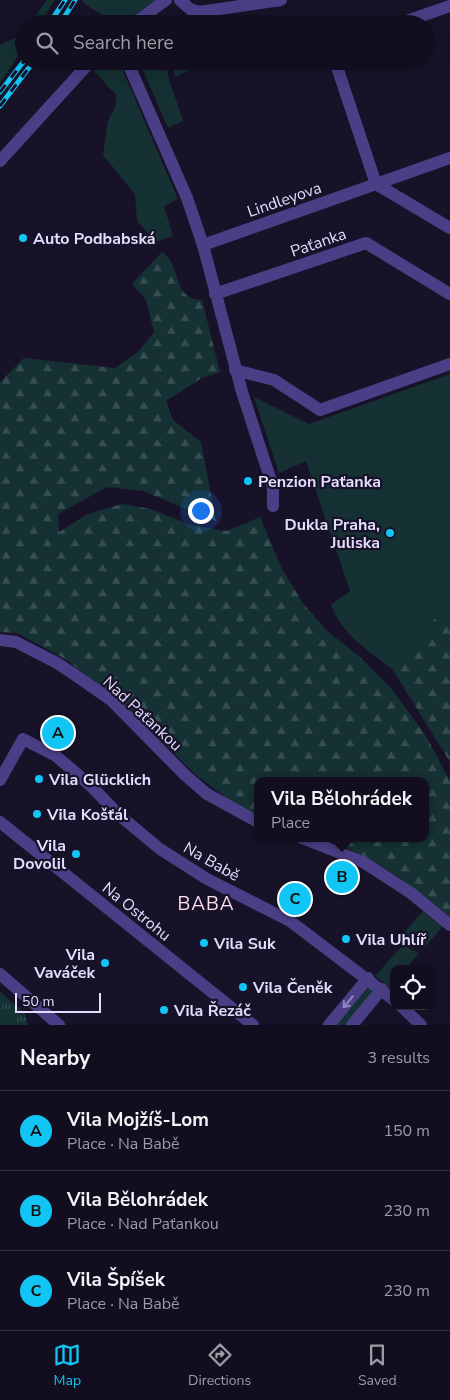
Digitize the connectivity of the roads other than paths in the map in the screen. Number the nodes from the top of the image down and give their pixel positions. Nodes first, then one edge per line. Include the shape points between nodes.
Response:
1 (166, 0) edge
2 (180, 0) edge
3 (281, 0) edge
4 (450, 6) edge
5 (145, 15) edge
6 (424, 15) edge
7 (83, 70) edge
8 (131, 70) edge
9 (338, 70) edge
10 (450, 158) edge
11 (0, 161) edge
12 (376, 184) junction
13 (450, 228) edge
14 (203, 245) junction
15 (215, 294) junction
16 (450, 294) edge
17 (450, 364) edge
18 (235, 370) junction
19 (272, 506) dead end
20 (0, 640) edge
21 (0, 780) edge
22 (254, 820) edge
23 (3, 829) edge
24 (312, 842) edge
25 (450, 925) edge
26 (0, 974) edge
27 (368, 978) junction
28 (382, 989) junction
29 (390, 996) edge
30 (405, 1010) edge
31 (59, 1025) edge
32 (253, 1025) edge
33 (329, 1025) edge
34 (352, 1025) edge
35 (421, 1025) edge

1 - 5 street
2 - 3 street via 190,10 199,12
4 - 6 street
7 - 11 street
8 - 14 street via 187,198
9 - 12 street
10 - 12 street, Lindleyova
12 - 13 street
12 - 14 street, Lindleyova
14 - 15 street
15 - 16 street, Paťanka via 366,243
15 - 18 street
17 - 18 street via 320,410 274,380
18 - 19 street via 273,487
20 - 22 street, Nad Paťankou via 16,642 75,675 111,700 207,794
21 - 27 street, Na Babě via 23,739 56,756 160,849 207,879 290,921
23 - 32 street, Na Ostrohu
24 - 25 street via 363,862 411,893
26 - 31 street
27 - 28 street, Na Babě
27 -> 33 street
28 - 29 street, Na Babě
28 - 34 street
30 - 35 street

